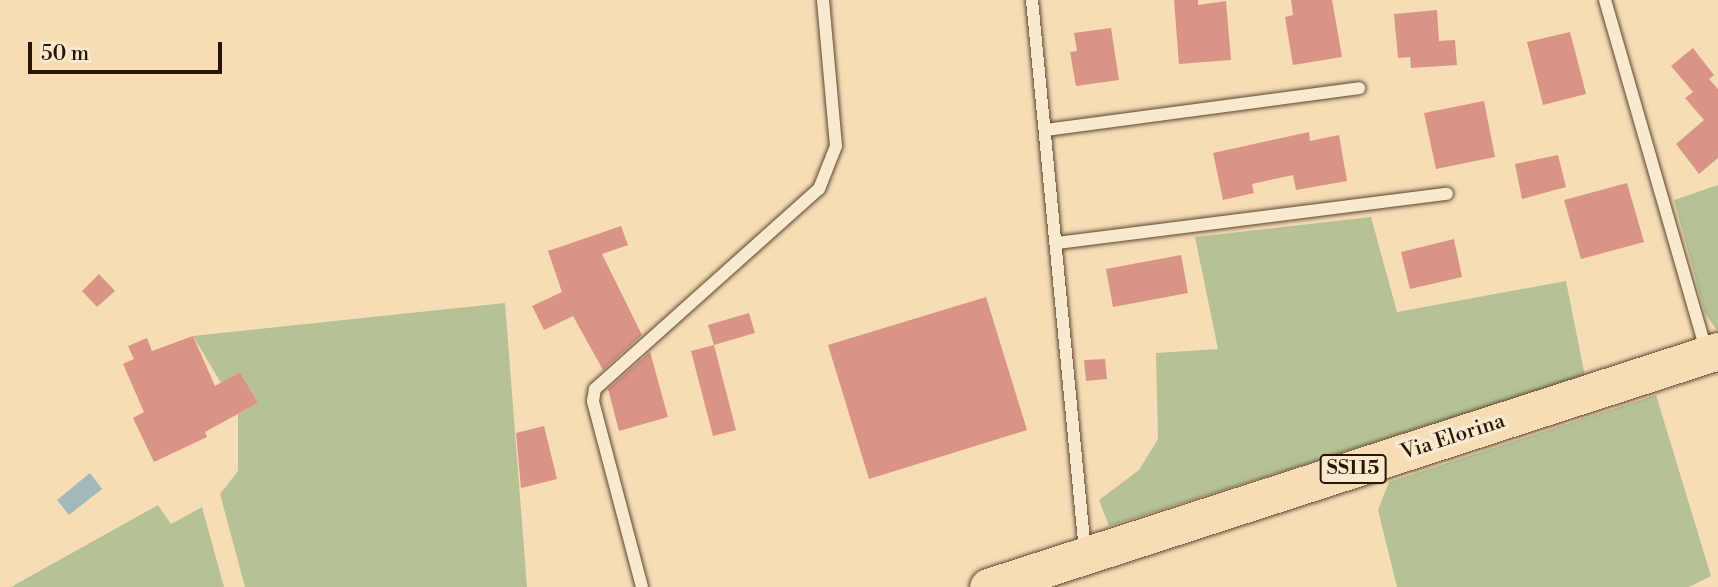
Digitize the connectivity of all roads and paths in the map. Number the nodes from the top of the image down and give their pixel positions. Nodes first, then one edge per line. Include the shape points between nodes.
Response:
1 (823, 0) edge
2 (1032, 0) edge
3 (1605, 0) edge
4 (1359, 88) dead end
5 (1046, 130) junction
6 (1447, 194) dead end
7 (1057, 243) junction
8 (1712, 353) edge
9 (1085, 555) junction
10 (642, 587) edge
11 (988, 587) edge

1 - 10 lane via 836,146 819,189 595,389 593,401
2 - 5 lane
3 - 8 lane
4 - 5 lane
5 - 7 lane
6 - 7 lane
7 - 9 lane
8 - 9 main road, Via Elorina / SS115
9 - 11 main road, Via Elorina / SS115

